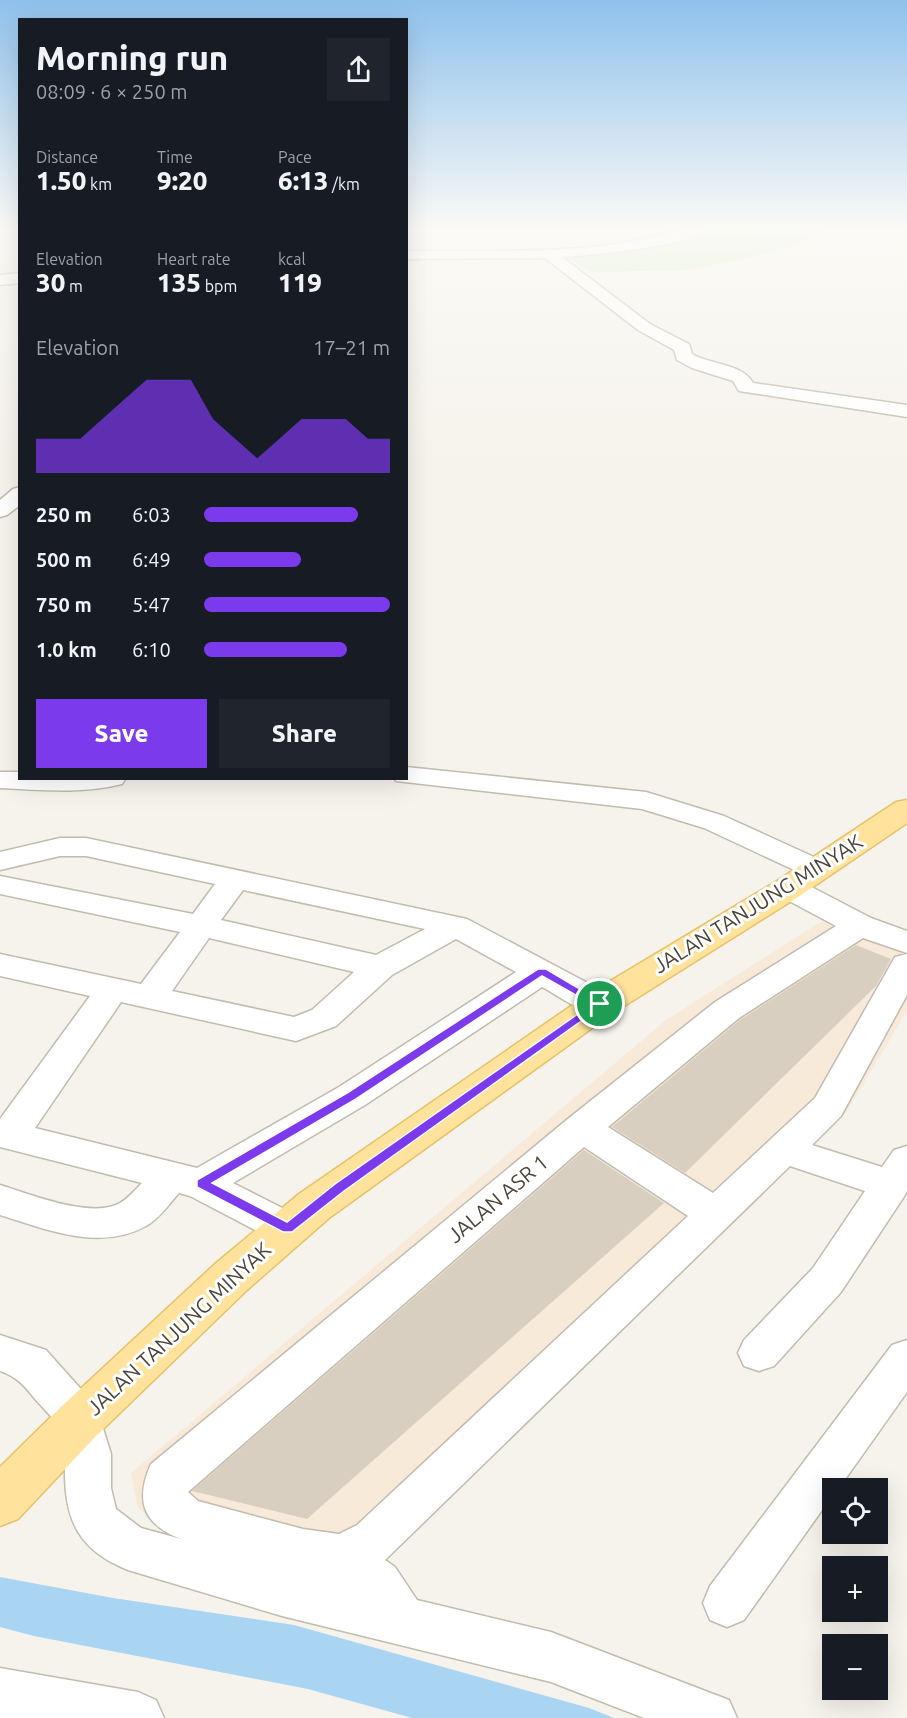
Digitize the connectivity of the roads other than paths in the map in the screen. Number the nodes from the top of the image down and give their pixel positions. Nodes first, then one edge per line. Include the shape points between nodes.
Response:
1 (617, 307) edge
2 (907, 411) edge
3 (18, 495) edge
4 (0, 511) edge
5 (408, 775) edge
6 (0, 780) edge
7 (90, 780) edge
8 (907, 809) edge
9 (0, 861) edge
10 (802, 879) junction
11 (234, 880) junction
12 (0, 885) edge
13 (860, 925) junction
14 (201, 926) junction
15 (456, 926) junction
16 (907, 943) edge
17 (0, 965) edge
18 (907, 965) edge
19 (380, 968) junction
20 (542, 971) junction
21 (111, 990) junction
22 (149, 998) junction
23 (600, 1004) junction
24 (582, 1128) junction
25 (5, 1134) edge
26 (783, 1150) junction
27 (899, 1173) edge
28 (187, 1180) junction
29 (0, 1200) edge
30 (716, 1214) junction
31 (288, 1229) junction
32 (0, 1353) edge
33 (759, 1353) dead end
34 (907, 1358) edge
35 (80, 1420) junction
36 (0, 1502) edge
37 (342, 1557) junction
38 (727, 1603) dead end
39 (402, 1621) junction
40 (0, 1694) edge
41 (138, 1718) edge
42 (711, 1718) edge

1 - 2 street via 683,348 683,356 688,360 737,375 745,387
3 - 4 street
5 - 10 street via 646,801 714,822
6 - 7 street
8 - 10 main road, JALAN TANJUNG MINYAK
9 - 11 street via 60,848 86,847
10 - 13 street
10 - 23 main road, JALAN TANJUNG MINYAK
11 - 14 street
11 - 15 street
12 - 14 street
13 - 16 street
13 - 24 street, JALAN ASR 1 via 727,1010
14 - 19 street
14 - 22 street
15 - 19 street
15 - 20 street
17 - 21 street
18 - 26 street via 828,1107
19 - 22 street via 324,1018 296,1029
20 - 23 street
20 - 28 street via 352,1096
21 - 22 street
21 - 25 street
23 - 31 main road, JALAN TANJUNG MINYAK via 339,1187
24 - 30 street
24 - 37 street, JALAN ASR 1 via 167,1479 164,1500 185,1519 303,1552
25 - 28 street
26 - 27 street
26 - 30 street
27 - 33 street via 827,1280
28 - 29 street via 113,1223 85,1222
28 - 31 street
30 - 37 street via 374,1541
31 - 35 main road, JALAN TANJUNG MINYAK via 231,1277
32 - 35 street via 31,1363
34 - 38 street
35 - 36 main road, JALAN TANJUNG MINYAK
35 - 39 street via 95,1521 128,1547 282,1592
37 - 39 street via 378,1584
39 - 42 street via 552,1657
40 - 41 street

